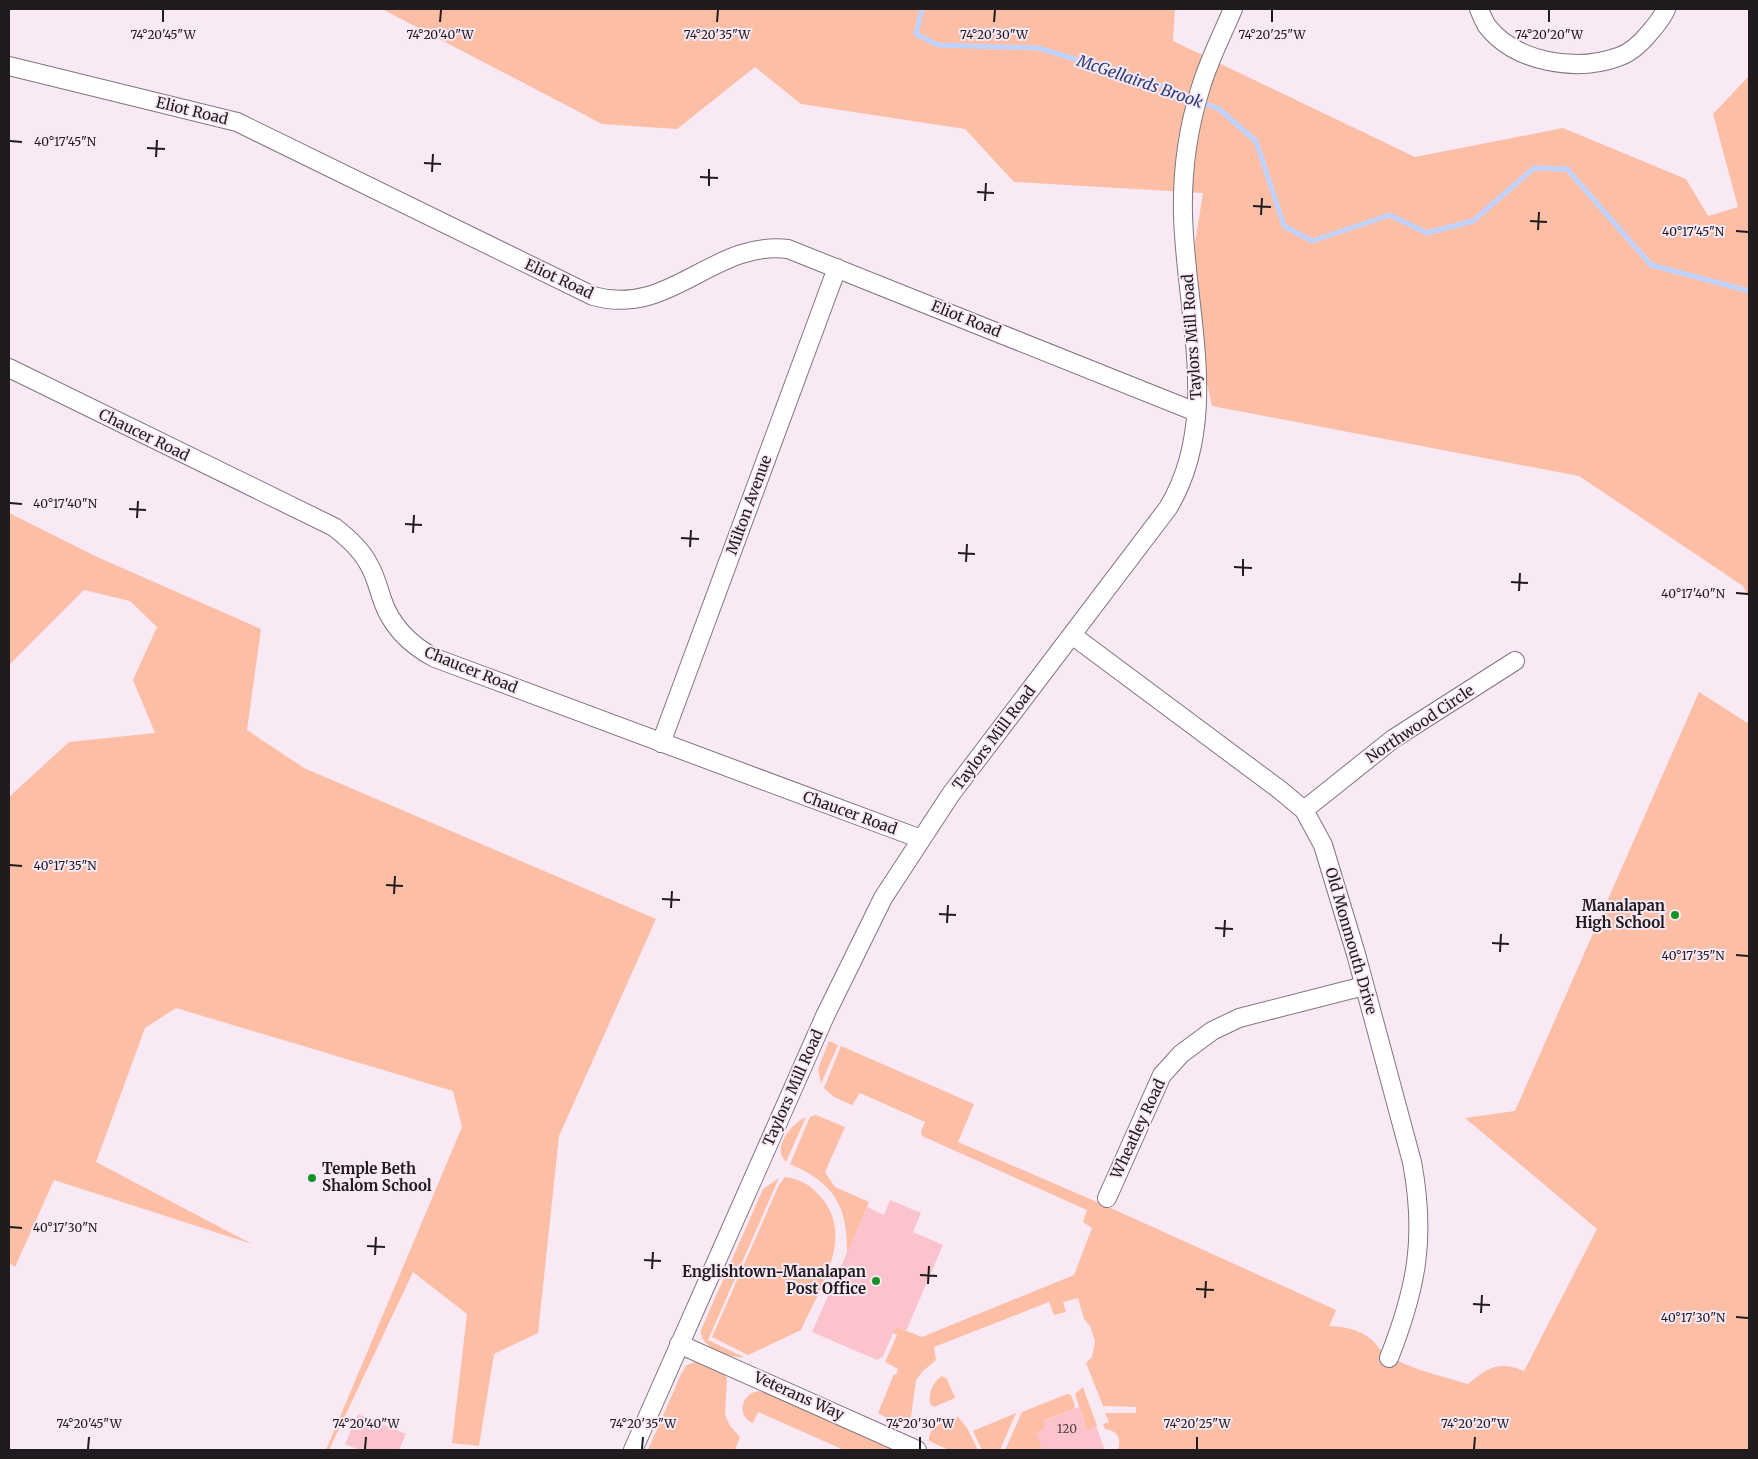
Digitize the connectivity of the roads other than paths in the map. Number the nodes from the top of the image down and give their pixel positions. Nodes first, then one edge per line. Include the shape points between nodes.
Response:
1 (1233, 9) edge
2 (1479, 9) edge
3 (1666, 9) edge
4 (9, 66) edge
5 (837, 268) junction
6 (9, 368) edge
7 (1196, 412) junction
8 (1072, 635) junction
9 (1515, 662) dead end
10 (661, 743) junction
11 (1304, 810) junction
12 (920, 839) junction
13 (1364, 986) junction
14 (1107, 1198) dead end
15 (679, 1344) junction
16 (1389, 1358) dead end
17 (633, 1450) edge
18 (917, 1450) edge

1 - 7 street, Taylors Mill Road via 1201,88 1185,167 1183,213 1196,352
2 - 3 street via 1487,26 1510,46 1542,60 1570,64 1596,63 1620,57 1642,42
4 - 5 street, Eliot Road via 237,122 603,299 637,300 656,295 738,254 763,248 788,249
5 - 7 street, Eliot Road
5 - 10 street, Milton Avenue
6 - 10 street, Chaucer Road via 334,527 353,542 368,561 390,618 403,636 419,649 435,658
7 - 8 street, Taylors Mill Road via 1194,442 1175,495
8 - 11 street, Old Monmouth Drive
8 - 12 street, Taylors Mill Road
9 - 11 street, Northwood Circle via 1393,740
10 - 12 street, Chaucer Road
11 - 13 street, Old Monmouth Drive via 1323,844
12 - 15 street, Taylors Mill Road via 882,898 856,948
13 - 14 street, Wheatley Road via 1239,1018 1212,1031 1181,1054 1162,1075
13 - 16 street, Old Monmouth Drive via 1412,1162 1419,1209 1415,1276 1405,1317
15 - 17 street, Taylors Mill Road
15 - 18 street, Veterans Way

